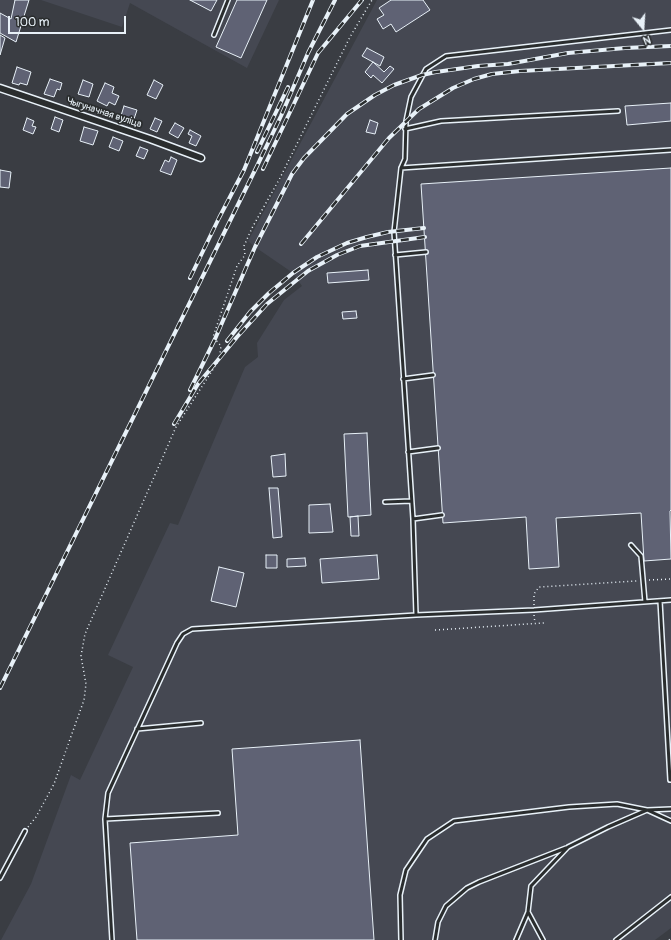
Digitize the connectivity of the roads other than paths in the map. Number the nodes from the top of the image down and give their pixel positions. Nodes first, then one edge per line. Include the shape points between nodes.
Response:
1 (228, 0) edge
2 (671, 30) edge
3 (214, 35) dead end
4 (0, 88) edge
5 (618, 111) dead end
6 (405, 129) junction
7 (671, 150) edge
8 (201, 158) dead end
9 (402, 168) junction
10 (426, 252) dead end
11 (395, 255) junction
12 (433, 375) dead end
13 (403, 379) junction
14 (438, 448) dead end
15 (408, 452) junction
16 (411, 501) junction
17 (385, 502) dead end
18 (442, 515) dead end
19 (413, 519) junction
20 (630, 545) dead end
21 (671, 600) edge
22 (660, 601) junction
23 (645, 602) junction
24 (416, 615) junction
25 (201, 723) dead end
26 (137, 729) junction
27 (671, 780) edge
28 (671, 809) edge
29 (647, 810) junction
30 (218, 813) dead end
31 (105, 819) junction
32 (671, 821) edge
33 (25, 831) road end
34 (568, 847) junction
35 (0, 878) edge
36 (671, 897) edge
37 (528, 912) junction
38 (112, 940) edge
39 (401, 940) edge
40 (435, 940) edge
41 (516, 940) edge
42 (543, 940) edge
43 (616, 940) edge

1 - 3 lane
2 - 6 lane via 446,56 426,69 411,97
4 - 8 street, Чыгуначная вуліца
5 - 6 lane via 441,121
6 - 9 lane via 405,159
7 - 9 lane
9 - 11 lane via 394,232
10 - 11 lane
11 - 13 lane
12 - 13 lane
13 - 15 lane
14 - 15 lane
15 - 16 lane
16 - 17 lane
16 - 19 lane
18 - 19 lane
19 - 24 lane
20 - 23 lane via 641,556
21 - 22 lane
22 - 23 lane
22 - 27 lane
23 - 24 lane
24 - 26 lane via 192,629 183,634 177,643
25 - 26 lane
26 - 31 lane via 108,793
28 - 29 lane
29 - 32 lane
29 - 34 lane
29 - 39 lane via 609,804 454,821 427,839 406,870 400,895
30 - 31 lane
31 - 38 lane
33 - 35 lane
34 - 37 lane via 531,886
34 - 40 lane via 467,888 446,906 438,922
36 - 43 lane
37 - 41 lane
37 - 42 lane

